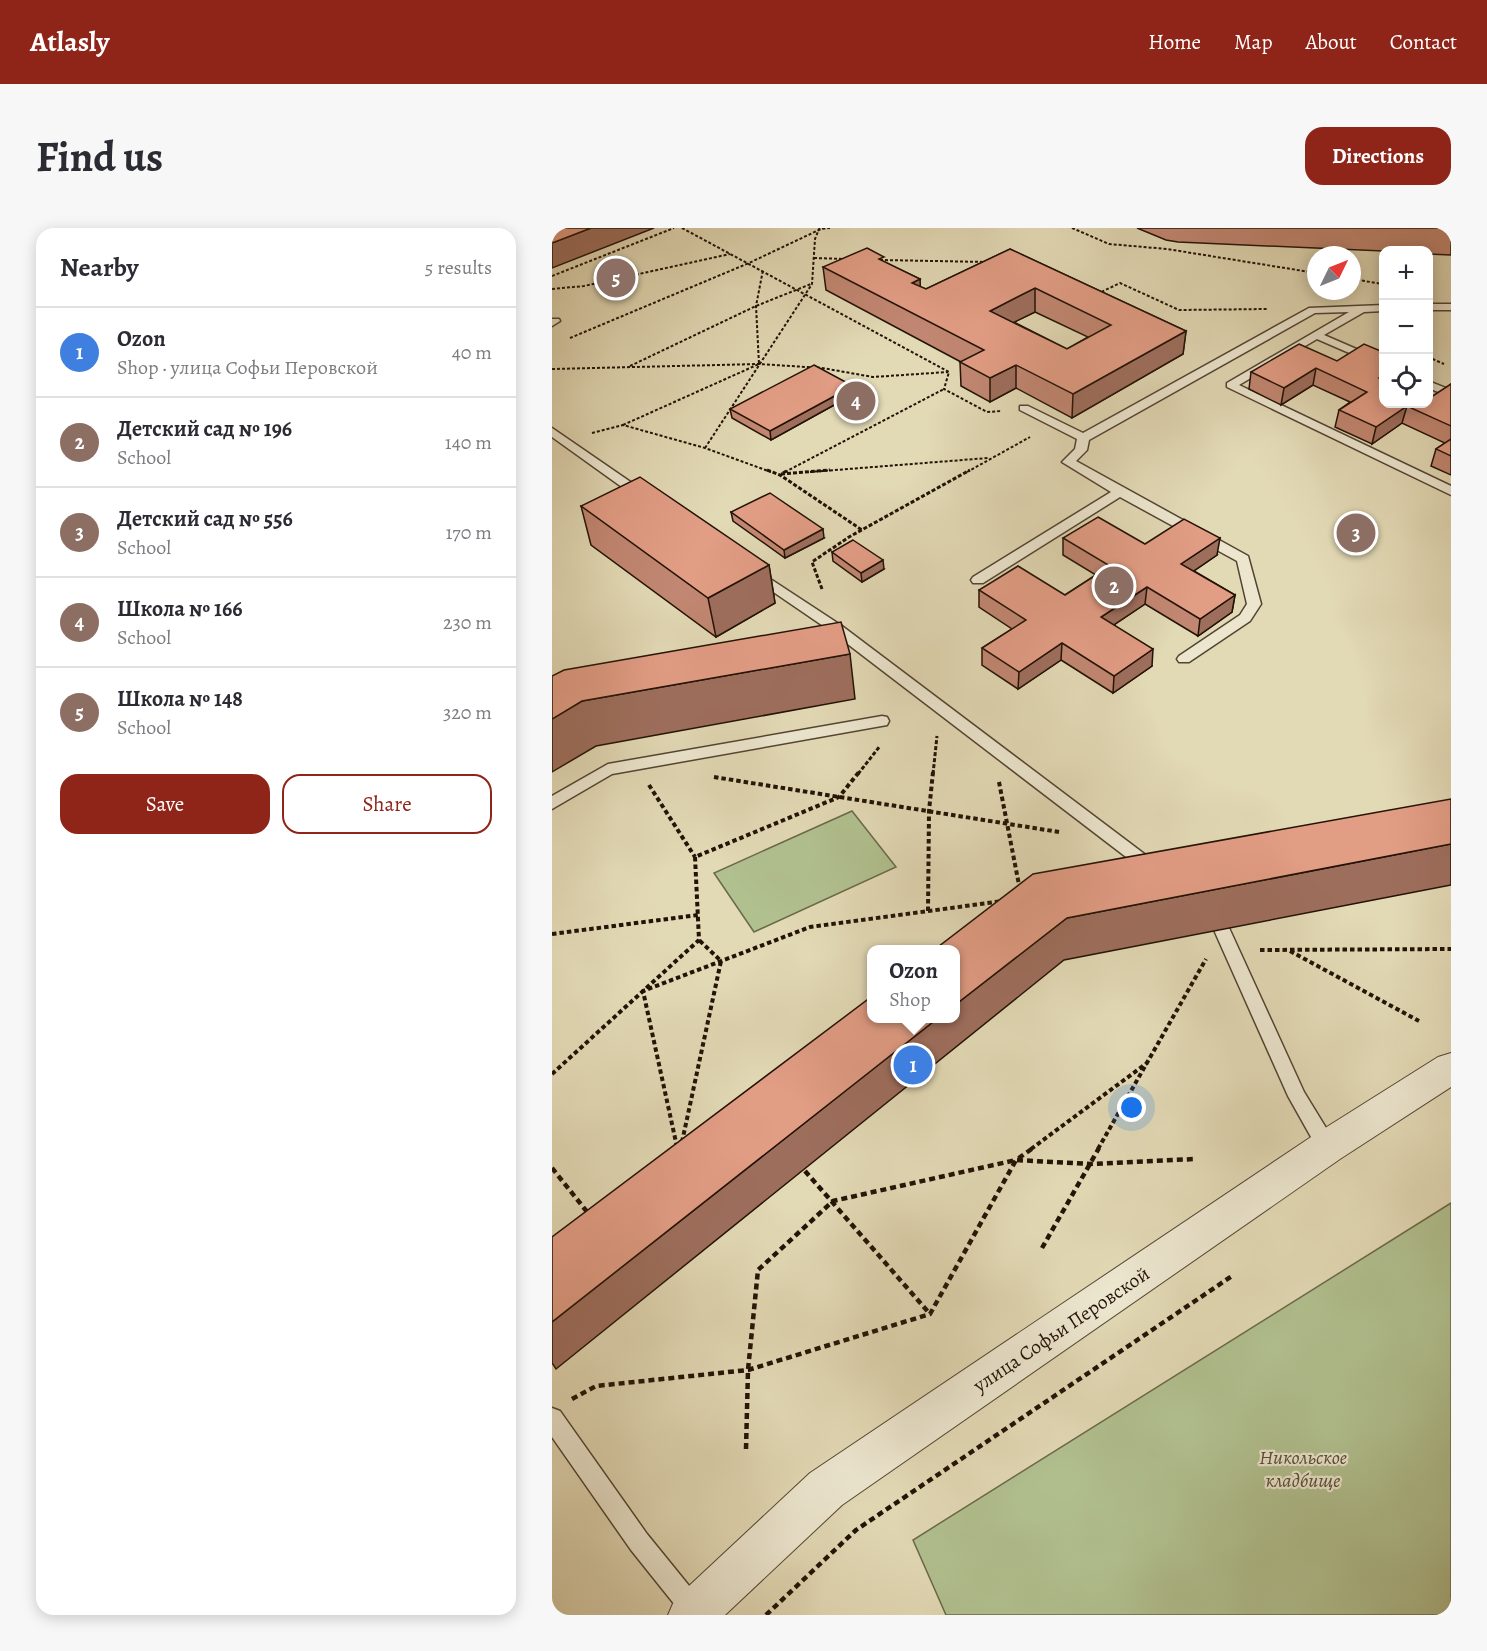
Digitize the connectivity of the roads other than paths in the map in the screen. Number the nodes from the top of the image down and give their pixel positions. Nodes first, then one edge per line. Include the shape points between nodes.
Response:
1 (1433, 307) edge
2 (1451, 307) edge
3 (1379, 308) edge
4 (1362, 309) junction
5 (1316, 335) junction
6 (1379, 363) edge
7 (1433, 386) edge
8 (1451, 394) edge
9 (1024, 408) road end
10 (557, 436) edge
11 (1083, 438) junction
12 (1451, 491) edge
13 (1120, 492) junction
14 (651, 501) edge
15 (739, 562) edge
16 (978, 580) dead end
17 (1184, 659) dead end
18 (882, 721) road end
19 (552, 803) edge
20 (1134, 876) edge
21 (1222, 930) edge
22 (1451, 1068) edge
23 (1327, 1147) junction
24 (552, 1419) edge
25 (693, 1613) edge

1 - 2 lane
3 - 4 lane
4 - 5 lane
4 - 11 lane via 1313,310
5 - 6 lane
5 - 12 lane via 1231,385
7 - 8 lane
9 - 11 lane
10 - 14 lane
11 - 13 lane via 1081,450 1068,462
13 - 16 lane
13 - 17 lane via 1243,559 1254,604 1245,618
15 - 20 lane via 837,629 1116,841 1160,870
18 - 19 lane via 608,769
21 - 23 lane via 1297,1096
22 - 23 street, улица Софьи Перовской
23 - 25 street, улица Софьи Перовской via 826,1489
24 - 25 lane

